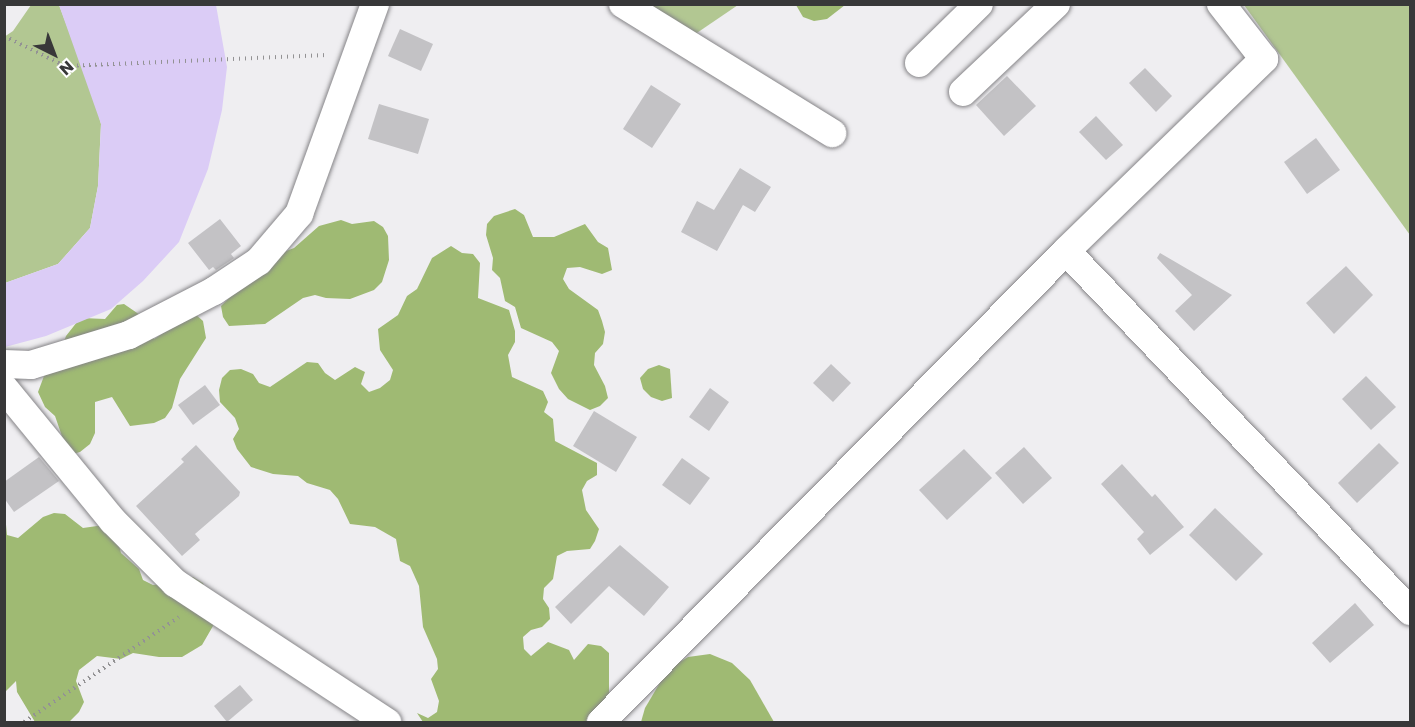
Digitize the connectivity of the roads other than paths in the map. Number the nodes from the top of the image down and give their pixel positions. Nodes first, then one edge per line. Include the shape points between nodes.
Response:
1 (375, 4) edge
2 (623, 4) edge
3 (979, 4) edge
4 (1056, 4) edge
5 (1221, 4) edge
6 (919, 63) dead end
7 (963, 92) dead end
8 (832, 133) dead end
9 (1065, 252) junction
10 (4, 364) edge
11 (4, 388) edge
12 (1410, 611) edge
13 (387, 723) edge
14 (601, 723) edge

1 - 10 street via 299,214 259,261 214,291 129,335 31,364
2 - 8 street
3 - 6 street
4 - 7 street
5 - 9 street via 1264,59
9 - 12 street
9 - 14 street
11 - 13 street via 113,521 175,583

